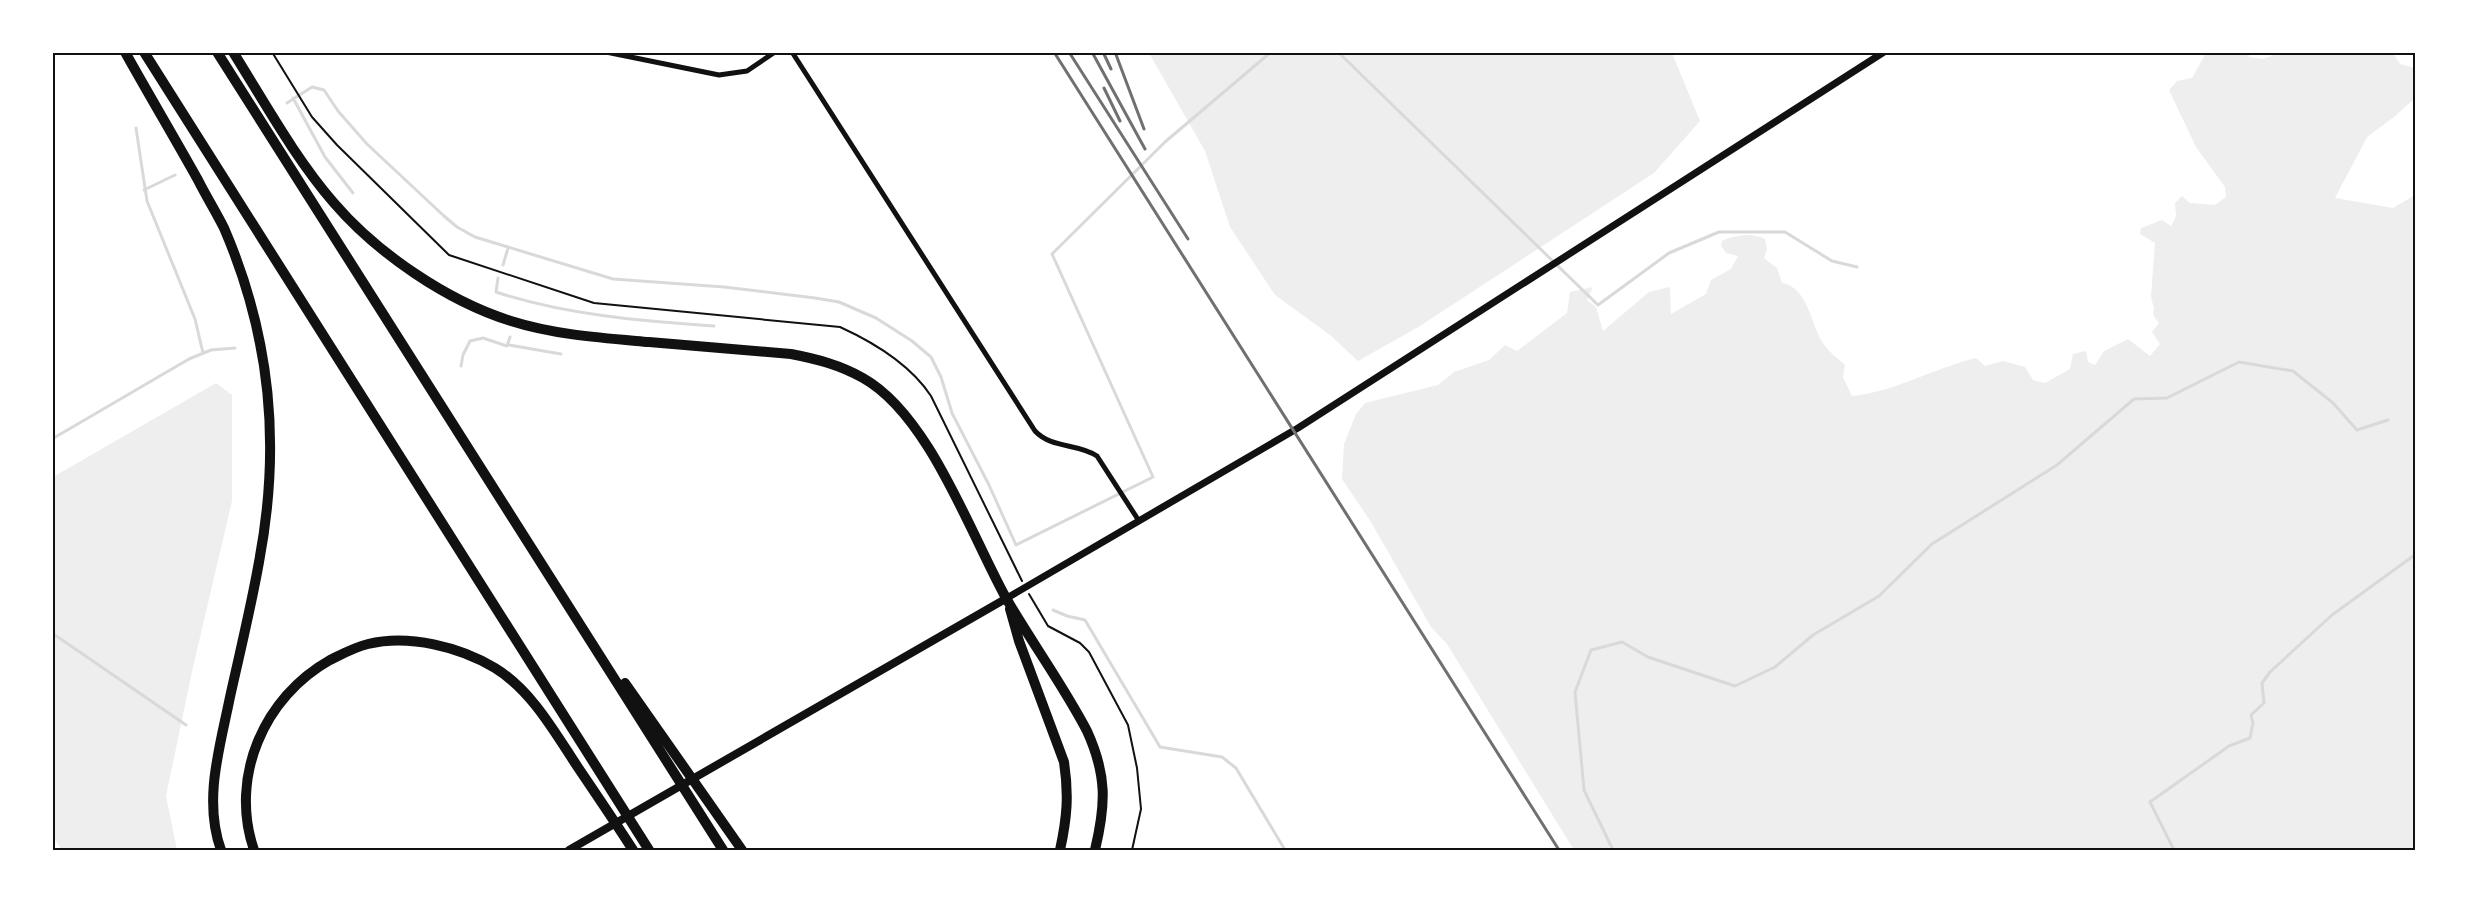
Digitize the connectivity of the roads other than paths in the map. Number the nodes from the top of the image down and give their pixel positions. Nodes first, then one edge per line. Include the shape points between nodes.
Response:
1 (124, 52) edge
2 (144, 52) edge
3 (217, 52) edge
4 (233, 52) edge
5 (606, 52) edge
6 (776, 52) edge
7 (792, 52) edge
8 (1884, 52) edge
9 (1139, 521) junction
10 (1006, 598) junction
11 (569, 607) junction
12 (221, 850) edge
13 (254, 850) edge
14 (569, 850) edge
15 (633, 850) edge
16 (649, 850) edge
17 (723, 850) edge
18 (742, 850) edge
19 (1060, 850) edge
20 (1095, 850) edge

1 - 12 highway via 223,227 258,331 266,380 272,445 270,496 260,562 216,764 213,800
2 - 16 highway
3 - 11 highway
4 - 10 highway via 311,173 351,222 397,261 470,304 511,321 568,334 791,354 821,360 865,378 905,415 922,440 942,472
5 - 6 street via 719,76 746,71
7 - 9 street via 1036,432 1049,442 1090,451 1097,456
8 - 9 street via 1306,422
9 - 10 street
10 - 14 main road
10 - 19 highway via 1018,641 1064,762 1068,816
10 - 20 highway via 1077,712 1097,752 1102,771 1104,809
11 - 17 highway
11 - 18 highway
13 - 15 highway via 246,808 247,780 253,752 274,709 290,690 318,667 368,644 395,641 425,643 476,658 497,669 519,688 540,710

